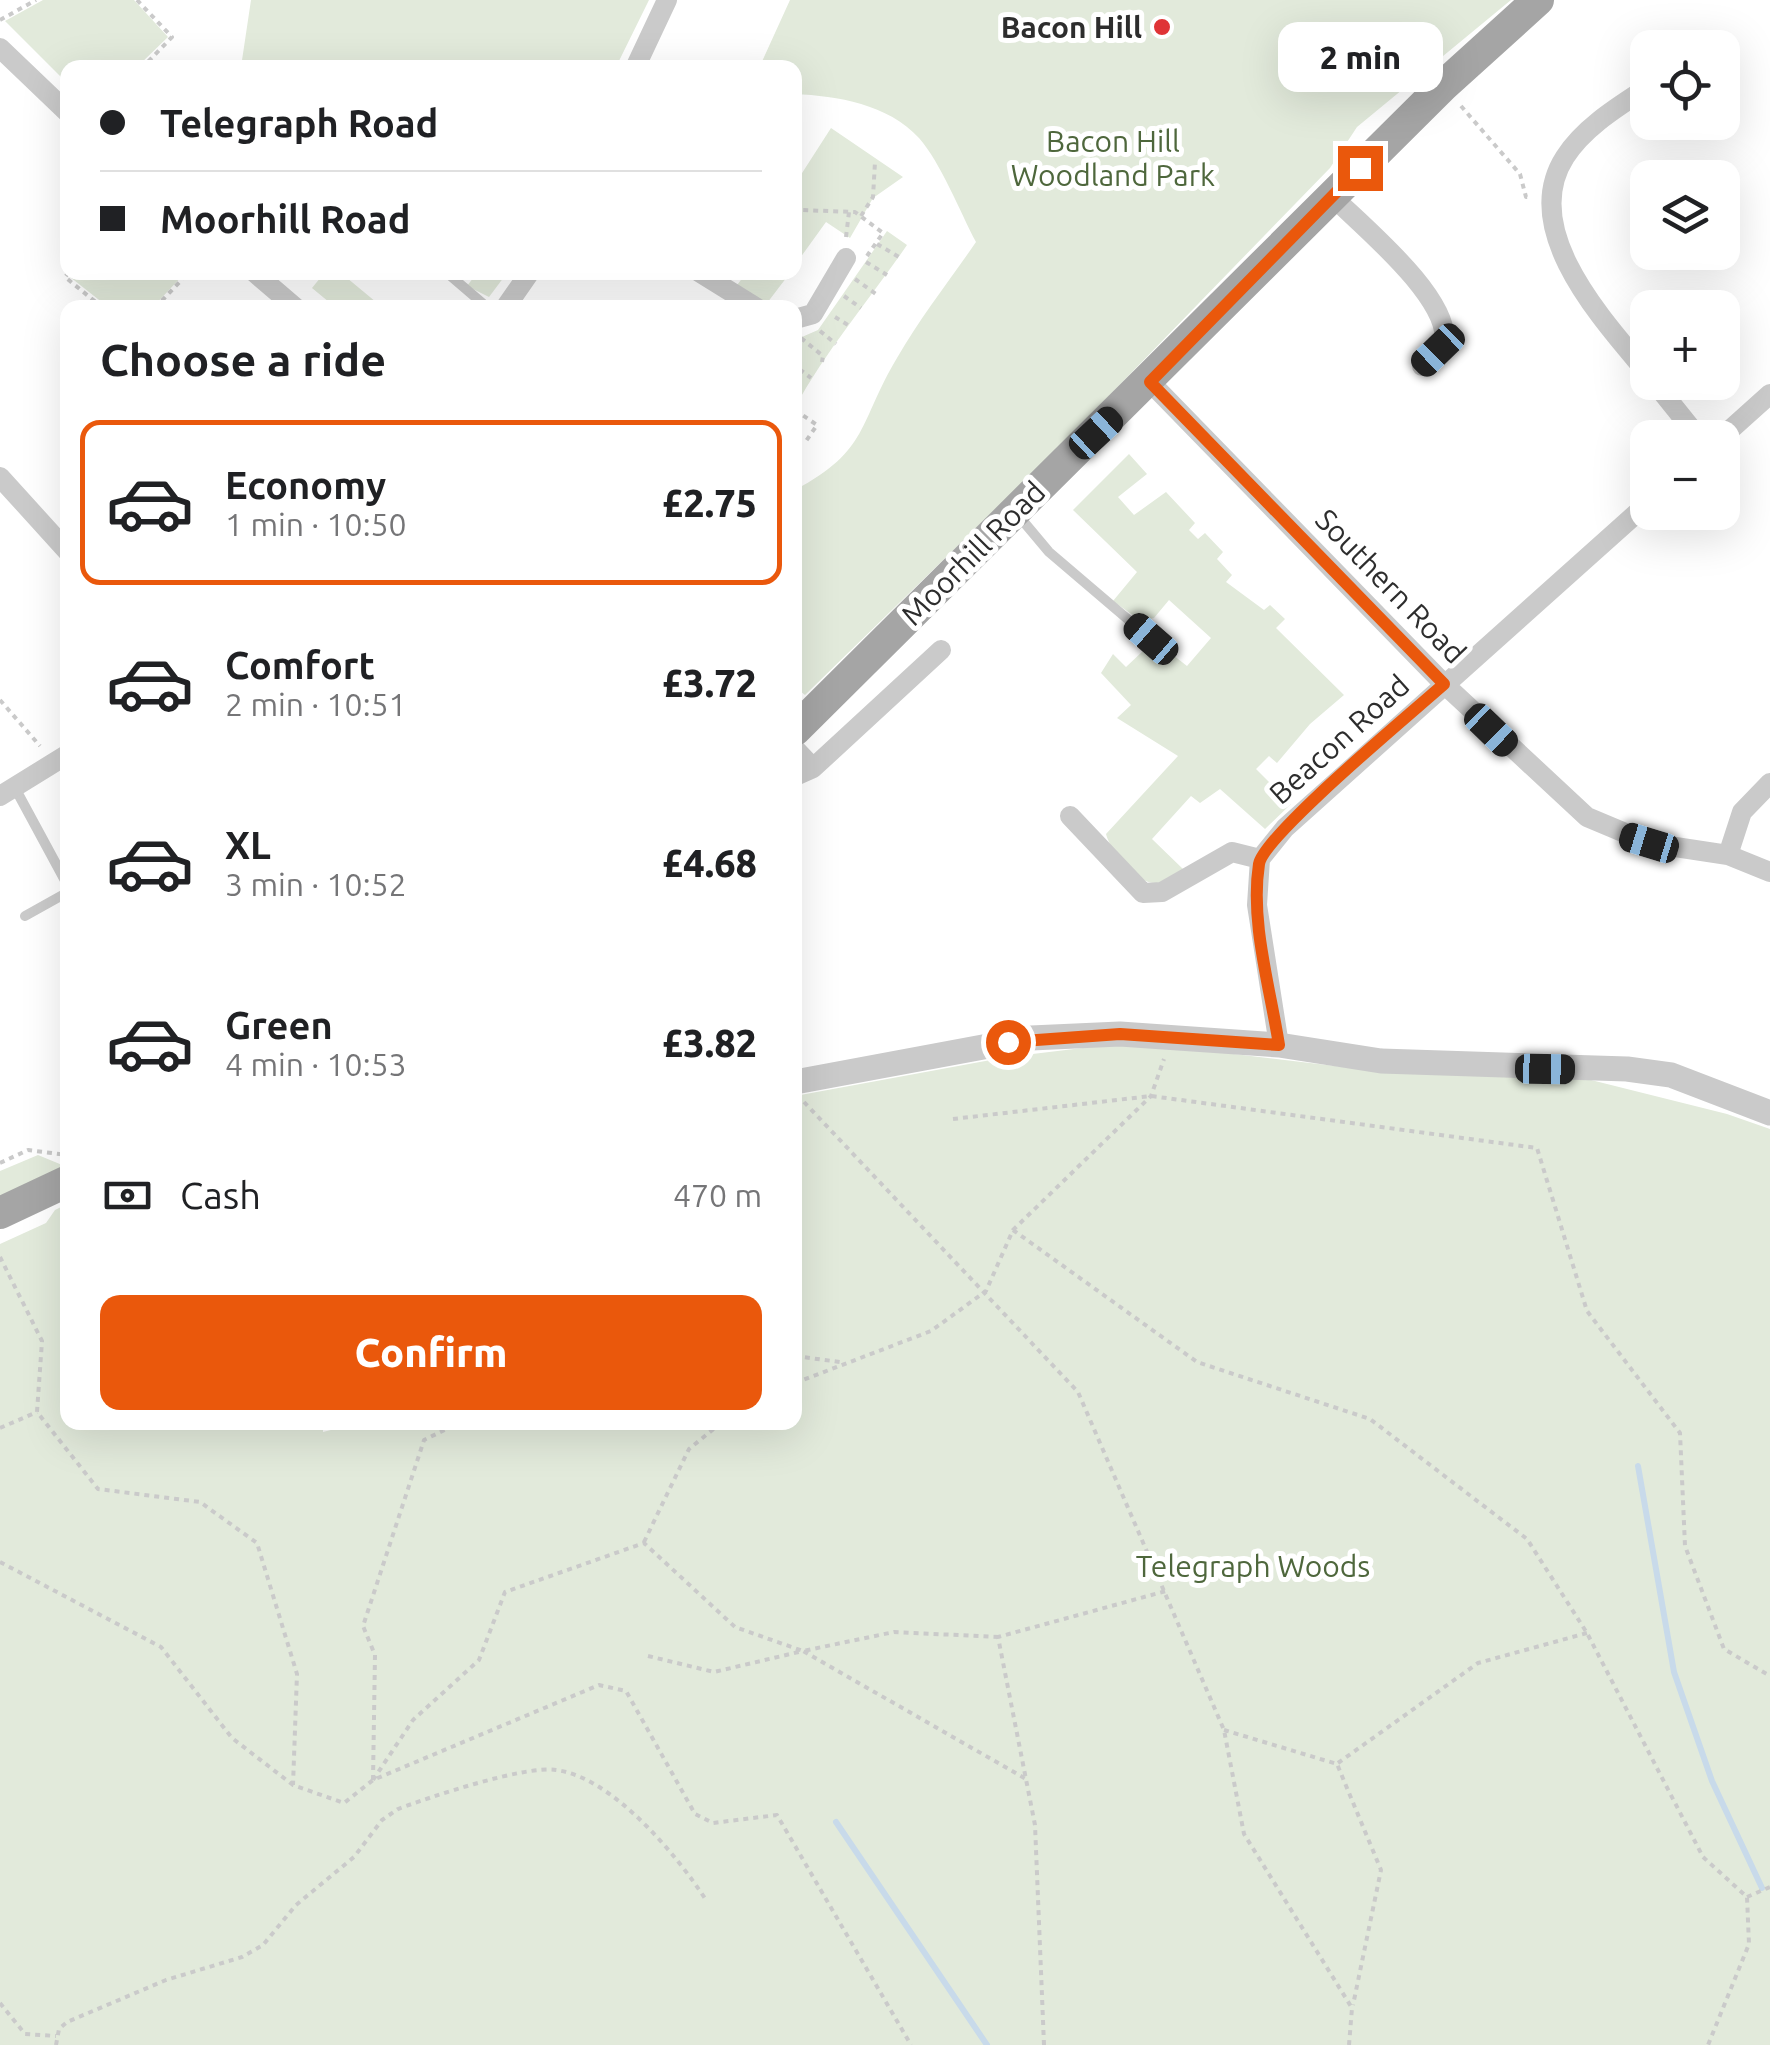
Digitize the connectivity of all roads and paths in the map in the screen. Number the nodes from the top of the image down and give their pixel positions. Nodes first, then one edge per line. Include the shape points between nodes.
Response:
1 (36, 0) edge
2 (137, 0) edge
3 (667, 0) edge
4 (1538, 0) edge
5 (0, 20) edge
6 (0, 48) edge
7 (150, 60) edge
8 (639, 60) edge
9 (1443, 86) junction
10 (1630, 101) edge
11 (60, 106) edge
12 (875, 162) dead end
13 (1332, 196) junction
14 (1552, 197) junction
15 (849, 212) dead end
16 (861, 216) dead end
17 (876, 243) dead end
18 (899, 257) dead end
19 (855, 266) junction
20 (887, 276) dead end
21 (69, 280) edge
22 (182, 280) edge
23 (263, 280) edge
24 (455, 280) edge
25 (712, 280) edge
26 (876, 294) dead end
27 (842, 295) dead end
28 (92, 300) edge
29 (163, 300) edge
30 (287, 300) edge
31 (479, 300) edge
32 (744, 300) edge
33 (861, 308) dead end
34 (830, 313) dead end
35 (848, 325) dead end
36 (802, 327) edge
37 (818, 330) dead end
38 (802, 336) edge
39 (836, 344) dead end
40 (1630, 350) edge
41 (822, 362) dead end
42 (1422, 366) dead end
43 (802, 374) edge
44 (810, 378) dead end
45 (1150, 382) junction
46 (1770, 394) edge
47 (1668, 400) edge
48 (802, 415) edge
49 (1685, 420) edge
50 (1740, 421) edge
51 (804, 444) dead end
52 (0, 477) edge
53 (1014, 511) junction
54 (1630, 519) edge
55 (60, 543) edge
56 (1151, 639) dead end
57 (941, 650) dead end
58 (1444, 684) junction
59 (0, 700) edge
60 (802, 723) edge
61 (60, 757) edge
62 (60, 760) edge
63 (804, 772) edge
64 (1770, 783) edge
65 (8, 792) edge
66 (1070, 816) dead end
67 (1728, 856) junction
68 (1260, 859) junction
69 (1770, 872) edge
70 (60, 876) edge
71 (60, 894) edge
72 (25, 916) dead end
73 (1174, 1037) junction
74 (1279, 1045) junction
75 (802, 1081) edge
76 (1150, 1096) junction
77 (802, 1102) edge
78 (1770, 1113) edge
79 (953, 1119) dead end
80 (60, 1153) edge
81 (0, 1163) edge
82 (60, 1184) edge
83 (0, 1212) edge
84 (1013, 1230) junction
85 (0, 1257) edge
86 (986, 1291) junction
87 (802, 1357) edge
88 (845, 1362) junction
89 (802, 1380) edge
90 (37, 1412) junction
91 (0, 1428) edge
92 (444, 1430) edge
93 (712, 1430) edge
94 (644, 1543) junction
95 (0, 1562) edge
96 (1166, 1591) junction
97 (1587, 1633) junction
98 (998, 1637) junction
99 (804, 1650) junction
100 (648, 1656) dead end
101 (1770, 1676) edge
102 (1224, 1730) junction
103 (1337, 1764) junction
104 (1026, 1779) junction
105 (373, 1780) junction
106 (294, 1786) junction
107 (1770, 1887) edge
108 (1747, 1897) junction
109 (706, 1900) dead end
110 (0, 2003) edge
111 (1352, 2008) junction
112 (56, 2036) junction
113 (56, 2045) edge
114 (911, 2045) edge
115 (1044, 2045) edge
116 (1350, 2045) edge
117 (1708, 2045) edge

1 - 5 path
2 - 7 path via 172,38
3 - 8 street
4 - 9 main road, Moorhill Road
6 - 11 street
9 - 13 main road, Moorhill Road
9 - 14 path via 1520,174 1526,197
10 - 14 street via 1578,140 1555,176
12 - 16 path via 873,198
13 - 42 street via 1415,279 1438,315 1444,343
13 - 45 main road, Moorhill Road
14 - 40 street via 1571,273
15 - 19 path
17 - 18 path
19 - 20 path
19 - 26 path
19 - 36 street
21 - 28 path
22 - 29 path
23 - 30 street
24 - 31 lane
25 - 32 street
27 - 33 path
34 - 35 path
37 - 39 path
38 - 41 path
43 - 44 path
45 - 53 main road, Moorhill Road
45 - 58 street, Southern Road
46 - 50 street
47 - 49 street
48 - 51 path via 817,425
52 - 55 street
53 - 56 lane via 1049,552
53 - 60 main road, Moorhill Road
54 - 58 street, Beacon Road
57 - 63 street, Moorhill Road
58 - 67 street, Southern Road via 1588,817 1649,843
58 - 68 street, Beacon Road via 1285,828
59 - 61 path
62 - 65 street
64 - 67 street via 1742,812
65 - 70 lane
66 - 68 street via 1143,893 1162,892 1232,852
67 - 69 street, Southern Road
68 - 74 street via 1257,905
71 - 72 lane
73 - 74 street
73 - 75 street via 1032,1038
73 - 76 path
74 - 78 street via 1381,1060 1671,1074
76 - 79 path
76 - 84 path
76 - 101 path via 1537,1148 1587,1311 1680,1433 1685,1546 1724,1648
77 - 86 path
80 - 81 path via 28,1150
82 - 83 main road
84 - 86 path
84 - 97 path via 1197,1362 1370,1420 1527,1539
85 - 90 path via 42,1341
86 - 88 path via 930,1330
86 - 96 path via 1078,1392
87 - 88 path
88 - 89 path
90 - 91 path
90 - 106 path via 98,1489 200,1502 256,1543 297,1674
92 - 105 path via 424,1440 362,1626 375,1655
93 - 94 path via 689,1449
94 - 99 path via 736,1627
94 - 105 path via 505,1592 478,1660 413,1720
95 - 106 path via 161,1648 232,1738
96 - 98 path
96 - 102 path
97 - 103 path via 1478,1663
97 - 108 path via 1703,1857
98 - 99 path via 894,1632
98 - 104 path
99 - 100 path via 714,1672
99 - 104 path
102 - 103 path
102 - 111 path via 1244,1834
103 - 111 path via 1381,1870
104 - 115 path via 1035,1826
105 - 106 path via 344,1802
105 - 114 path via 599,1684 626,1691 695,1814 713,1822 777,1815
107 - 108 path
108 - 117 path via 1749,1944
109 - 112 path via 654,1834 579,1776 520,1773 398,1809 263,1945 115,2000 67,2022
110 - 112 path via 24,2034
111 - 116 path
112 - 113 path

